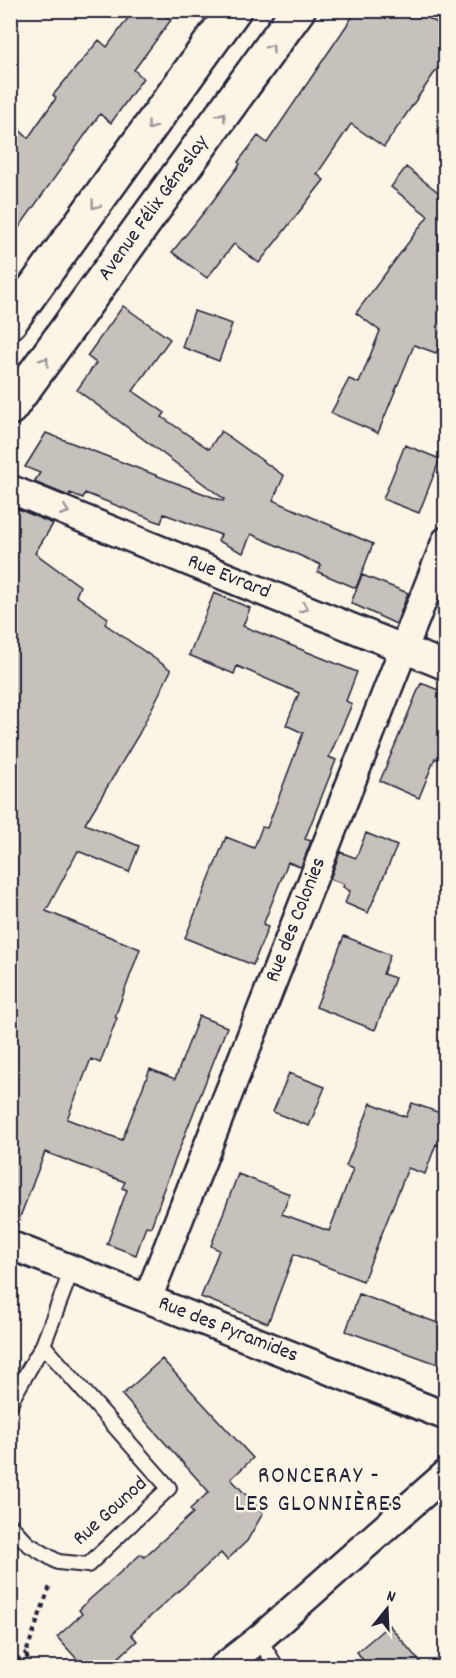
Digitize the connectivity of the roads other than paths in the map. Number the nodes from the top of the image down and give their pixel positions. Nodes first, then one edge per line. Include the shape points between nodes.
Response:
1 (234, 10) edge
2 (298, 10) edge
3 (12, 316) edge
4 (10, 408) edge
5 (10, 489) edge
6 (446, 541) edge
7 (403, 648) junction
8 (446, 666) edge
9 (10, 1245) edge
10 (72, 1269) junction
11 (148, 1298) junction
12 (43, 1345) junction
13 (10, 1406) edge
14 (446, 1416) edge
15 (446, 1474) edge
16 (10, 1525) edge
17 (259, 1639) junction
18 (222, 1668) edge
19 (278, 1668) edge

1 -> 3 main road
4 -> 2 main road, Avenue Félix Géneslay
5 -> 7 street, Rue Evrard
6 - 7 street, Rue des Colonies
7 - 8 street, Rue Evrard
7 - 11 street, Rue des Colonies
9 - 10 street, Rue des Pyramides
10 - 11 street, Rue des Pyramides
10 - 12 lane
11 - 14 street, Rue des Pyramides
12 - 13 lane
12 - 16 lane, Rue Gounod via 169,1488 88,1565 58,1562 28,1544
15 - 17 street
17 - 18 street
17 - 19 lane

